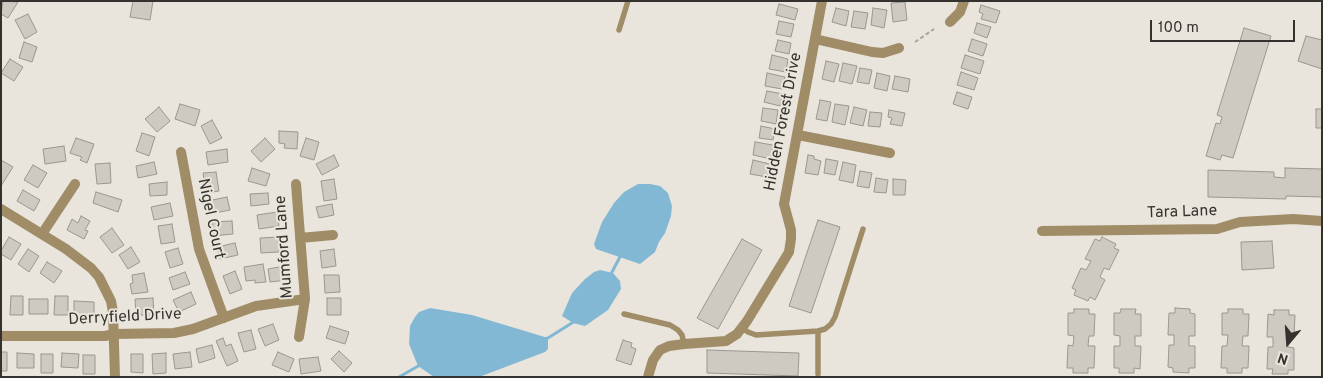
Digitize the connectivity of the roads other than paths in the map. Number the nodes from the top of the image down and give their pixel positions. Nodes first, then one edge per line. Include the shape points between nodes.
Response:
1 (628, 1) edge
2 (822, 1) edge
3 (964, 1) edge
4 (950, 22) dead end
5 (619, 30) dead end
6 (815, 39) junction
7 (899, 48) dead end
8 (798, 135) junction
9 (182, 152) dead end
10 (890, 153) dead end
11 (75, 184) dead end
12 (296, 184) dead end
13 (1, 209) edge
14 (1322, 221) edge
15 (863, 229) dead end
16 (1042, 231) dead end
17 (42, 234) junction
18 (333, 235) dead end
19 (300, 238) junction
20 (305, 299) junction
21 (624, 314) dead end
22 (224, 318) junction
23 (742, 328) junction
24 (818, 332) junction
25 (114, 334) junction
26 (1, 336) edge
27 (299, 337) dead end
28 (684, 344) junction
29 (818, 374) dead end
30 (115, 377) edge
31 (648, 377) edge

1 - 5 lane
2 - 6 street, Hidden Forest Drive
3 - 4 street via 960,12
6 - 7 street via 872,52 883,53
6 - 8 street, Hidden Forest Drive
8 - 10 street
8 - 23 street, Hidden Forest Drive via 784,204 791,239 789,252
9 - 22 street, Nigel Court via 199,249
11 - 17 street
12 - 19 street, Mumford Lane
13 - 17 street
14 - 16 street, Tara Lane via 1240,222 1217,228
15 - 24 lane via 835,317 831,324
17 - 25 street via 85,263 99,277 111,301
18 - 19 street
19 - 20 street, Mumford Lane
20 - 22 street, Derryfield Drive via 256,306
20 - 27 street, Mumford Lane
21 - 28 lane via 670,325 678,330
22 - 25 street, Derryfield Drive via 174,333
23 - 24 lane via 756,335
23 - 28 street, Hidden Forest Drive via 726,341
24 - 29 lane
25 - 26 street, Derryfield Drive
25 - 30 street
28 - 31 street, Hidden Forest Drive via 660,350

